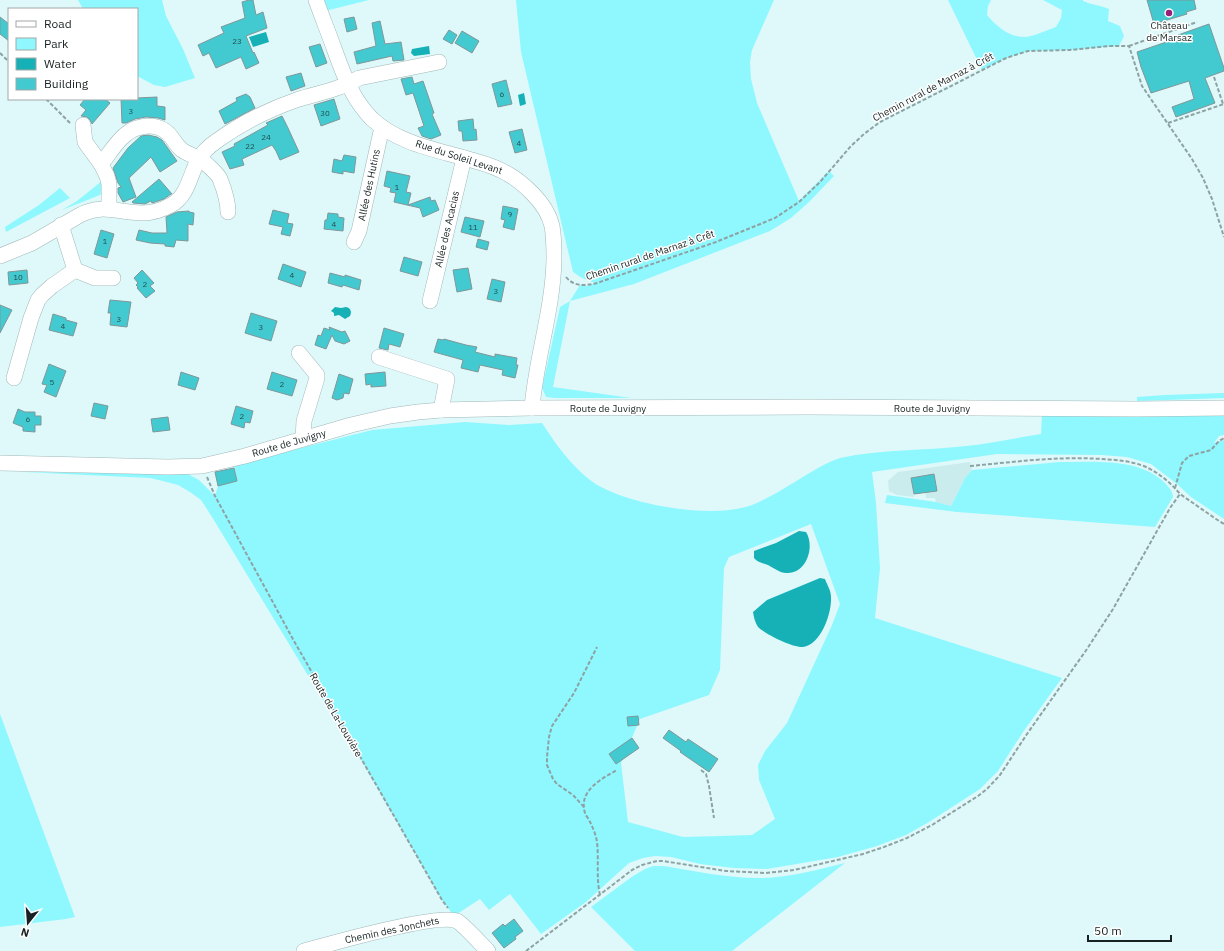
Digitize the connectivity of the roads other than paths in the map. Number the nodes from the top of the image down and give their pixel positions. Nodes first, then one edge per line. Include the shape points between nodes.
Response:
1 (316, 0) edge
2 (438, 62) dead end
3 (348, 85) junction
4 (83, 125) dead end
5 (382, 127) junction
6 (200, 158) junction
7 (464, 158) junction
8 (101, 164) junction
9 (110, 209) junction
10 (228, 212) dead end
11 (61, 225) junction
12 (354, 242) dead end
13 (0, 256) edge
14 (75, 270) junction
15 (113, 278) dead end
16 (430, 301) dead end
17 (299, 353) dead end
18 (379, 357) dead end
19 (14, 378) dead end
20 (532, 408) junction
21 (1224, 408) edge
22 (441, 410) junction
23 (303, 439) junction
24 (0, 463) edge
25 (304, 951) edge
26 (488, 951) edge

1 - 3 street, Rue du Soleil Levant
2 - 3 street via 359,78
3 - 5 street, Rue du Soleil Levant via 363,108
3 - 6 street via 262,113 210,145
4 - 8 street via 85,142
5 - 7 street, Rue du Soleil Levant via 408,141
5 - 12 street, Allée des Hutins via 359,231
6 - 8 street via 181,150 165,130 150,126 128,132
6 - 9 street via 186,190 174,204 144,213
6 - 10 street via 220,178
7 - 16 street, Allée des Acacias
7 - 20 street, Rue du Soleil Levant via 500,169 516,179 540,203 552,226 553,285
8 - 9 street via 109,184
9 - 11 street via 101,208 87,212
11 - 13 street via 32,243
11 - 14 street
14 - 15 street via 95,278
14 - 19 street via 47,290 38,300
17 - 23 street via 317,375 304,420
18 - 22 street via 447,379
20 - 21 street, Route de Juvigny
20 - 22 street, Route de Juvigny
22 - 23 street, Route de Juvigny via 390,416
23 - 24 street, Route de Juvigny via 202,466
25 - 26 street, Chemin des Jonchets via 432,920 458,921

